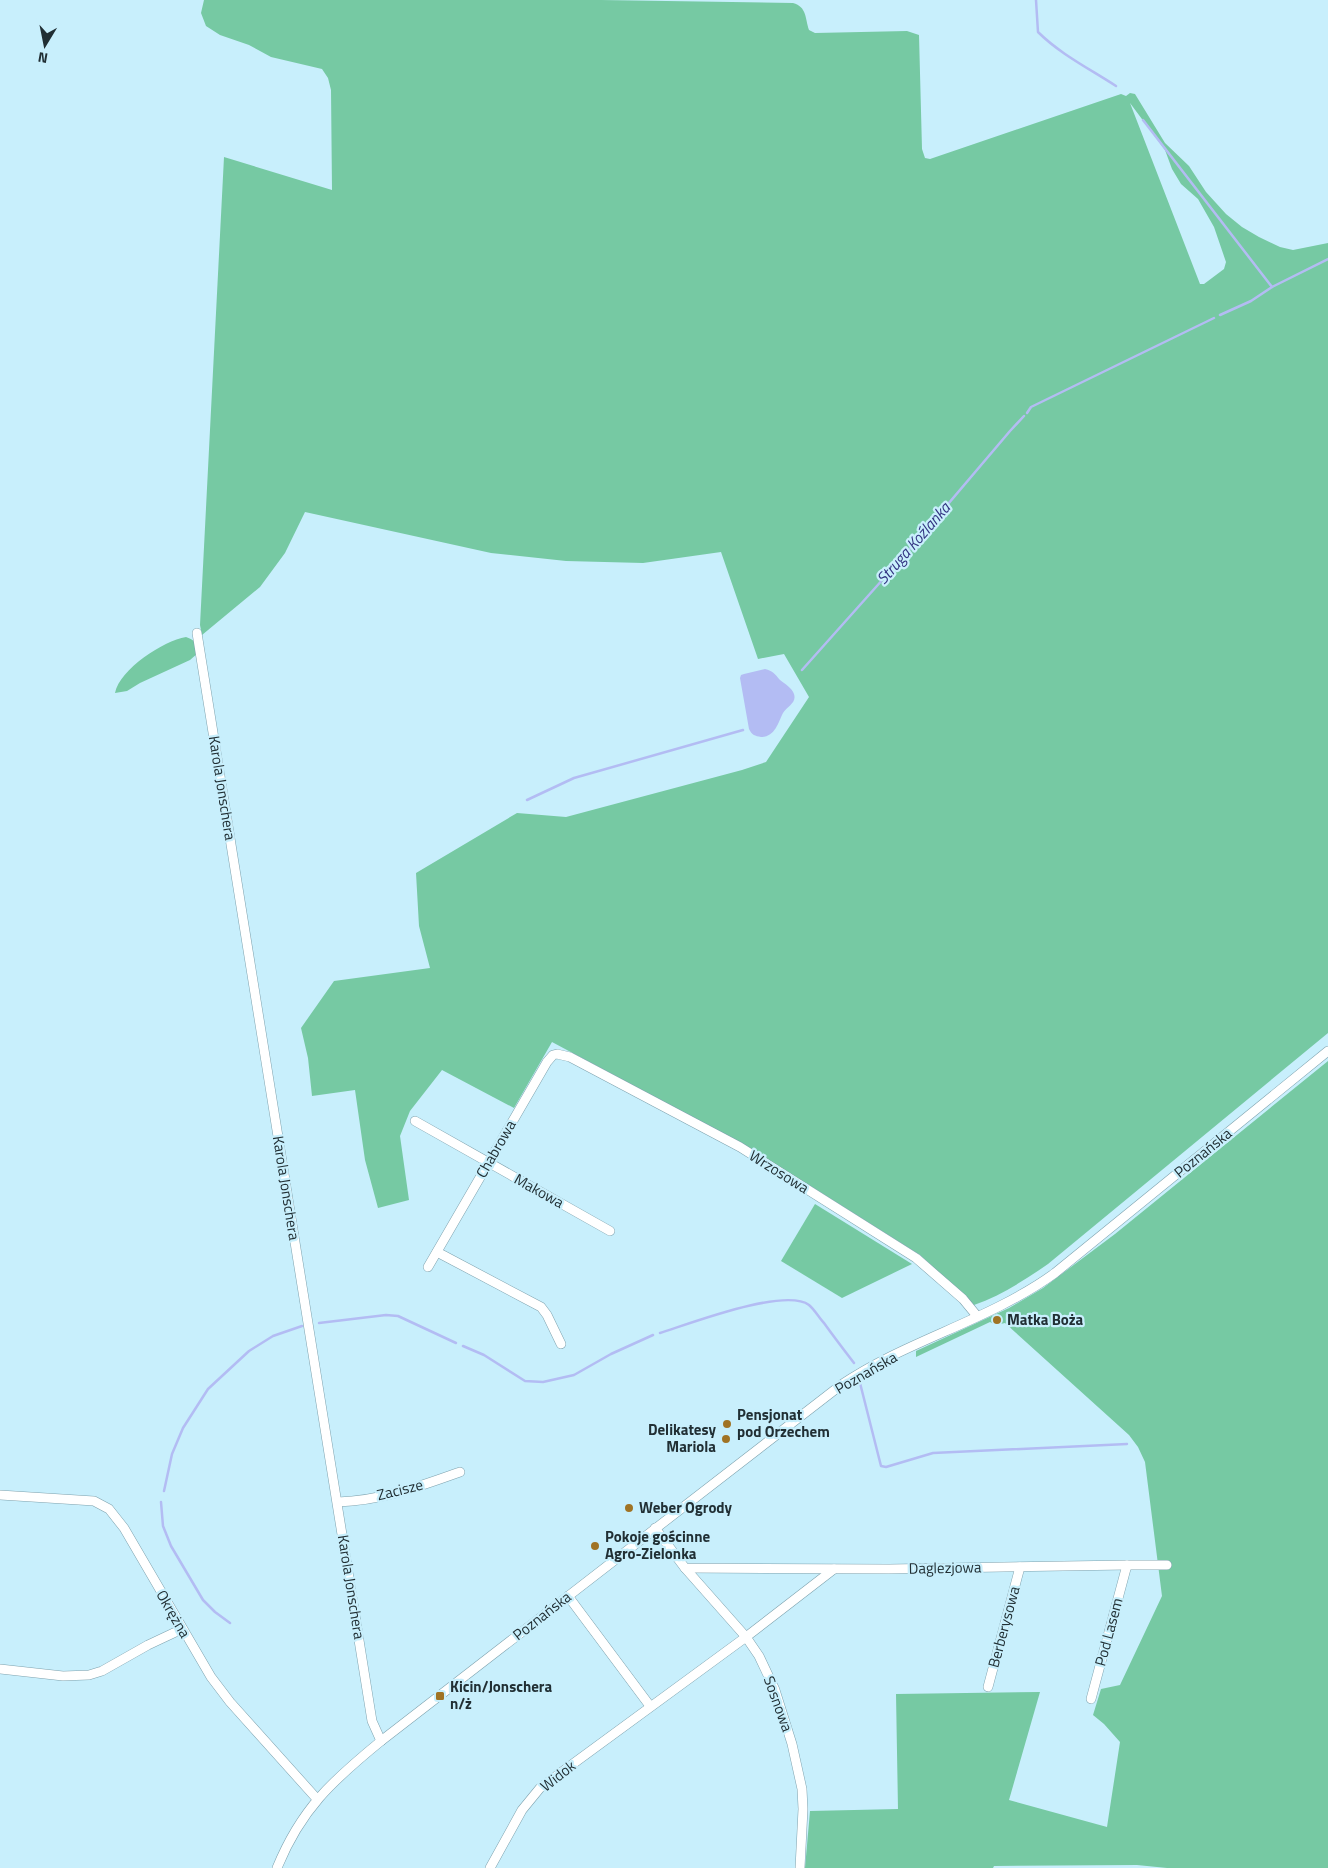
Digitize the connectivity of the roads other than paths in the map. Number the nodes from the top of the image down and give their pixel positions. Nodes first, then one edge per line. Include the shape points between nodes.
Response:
1 (197, 633) dead end
2 (1328, 1051) edge
3 (561, 1054) joint
4 (415, 1122) dead end
5 (488, 1163) junction
6 (610, 1231) dead end
7 (437, 1252) junction
8 (428, 1267) dead end
9 (978, 1316) junction
10 (561, 1344) dead end
11 (460, 1472) dead end
12 (0, 1495) edge
13 (338, 1502) junction
14 (655, 1528) junction
15 (1127, 1565) junction
16 (1167, 1566) dead end
17 (1020, 1567) junction
18 (685, 1568) junction
19 (834, 1569) junction
20 (568, 1596) junction
21 (182, 1629) junction
22 (746, 1638) junction
23 (0, 1669) edge
24 (988, 1687) dead end
25 (1091, 1699) dead end
26 (650, 1706) junction
27 (380, 1741) junction
28 (317, 1799) junction
29 (277, 1868) edge
30 (490, 1868) edge
31 (800, 1868) edge

1 - 13 street, Karola Jonschera via 292,1235
2 - 9 street, Poznańska via 1055,1273 1030,1290
3 - 5 street, Chabrowa via 549,1058
3 - 9 street, Wrzosowa via 740,1147 916,1258
4 - 5 street, Makowa
5 - 6 street, Makowa
5 - 7 street, Chabrowa
7 - 8 street, Chabrowa
7 - 10 street via 541,1307
9 - 14 street, Poznańska via 847,1381
11 - 13 street, Zacisze via 407,1490
12 - 21 street, Okrężna via 84,1499 101,1503 124,1528
13 - 27 street, Karola Jonschera via 372,1721
14 - 18 street, Sosnowa
14 - 20 street, Poznańska
15 - 16 street, Daglezjowa
15 - 17 street, Daglezjowa
15 - 25 street, Pod Lasem
17 - 19 street, Daglezjowa
17 - 24 street, Berberysowa
18 - 19 street, Daglezjowa
18 - 22 street, Sosnowa
19 - 22 street
20 - 26 street
20 - 27 street, Poznańska
21 - 23 street via 89,1675 64,1676
21 - 28 street, Okrężna via 225,1696
22 - 26 street, Widok
22 - 31 street, Sosnowa via 759,1656 775,1690 798,1767 803,1810
26 - 30 street, Widok via 540,1788 522,1810
27 - 28 street, Poznańska
28 - 29 street, Poznańska via 294,1833

